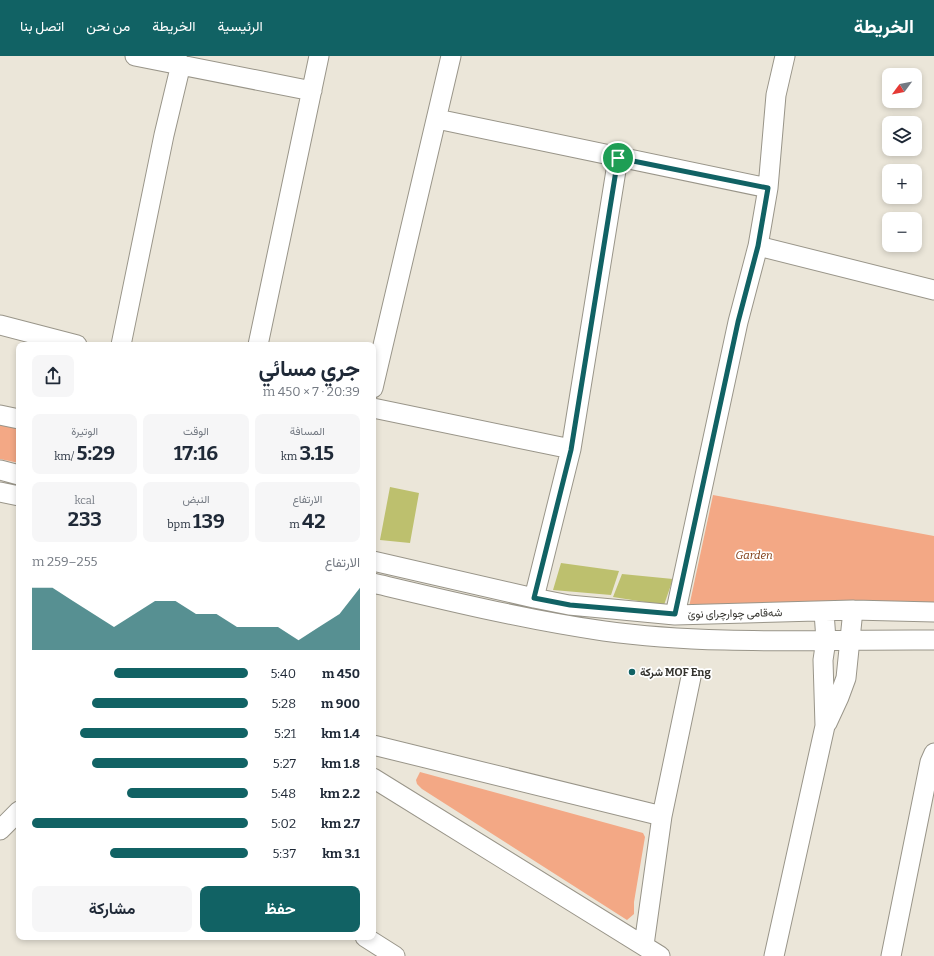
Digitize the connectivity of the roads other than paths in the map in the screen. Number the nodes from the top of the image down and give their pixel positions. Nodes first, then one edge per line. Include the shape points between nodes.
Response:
1 (135, 56) edge
2 (319, 56) edge
3 (451, 56) edge
4 (785, 56) edge
5 (181, 64) junction
6 (312, 91) junction
7 (437, 119) junction
8 (618, 158) junction
9 (768, 188) junction
10 (758, 246) junction
11 (934, 290) edge
12 (0, 325) edge
13 (65, 342) edge
14 (122, 342) edge
15 (259, 342) edge
16 (376, 374) edge
17 (376, 409) edge
18 (0, 415) edge
19 (16, 418) edge
20 (571, 450) junction
21 (0, 470) edge
22 (16, 474) edge
23 (0, 492) edge
24 (16, 495) edge
25 (376, 562) edge
26 (376, 584) edge
27 (534, 598) junction
28 (853, 610) junction
29 (824, 612) junction
30 (934, 612) edge
31 (675, 614) junction
32 (849, 639) junction
33 (826, 640) junction
34 (934, 640) edge
35 (691, 677) dead end
36 (825, 726) junction
37 (376, 746) edge
38 (934, 754) edge
39 (376, 780) edge
40 (16, 814) edge
41 (662, 816) junction
42 (0, 830) edge
43 (370, 940) edge
44 (644, 945) junction
45 (395, 956) edge
46 (660, 956) edge
47 (774, 956) edge
48 (891, 956) edge

1 - 5 street
2 - 6 street
3 - 7 street
4 - 9 street via 776,95
5 - 6 street
5 - 14 street
6 - 15 street
7 - 8 street
7 - 16 street
8 - 9 street
8 - 20 street
9 - 10 street
10 - 11 street
10 - 31 street via 738,322
12 - 13 street
17 - 20 street
18 - 19 street
20 - 27 street
21 - 22 street
23 - 24 street
25 - 27 street, شەقامی چوارچرای نوێ
26 - 33 street via 605,631 714,640
27 - 31 street, شەقامی چوارچرای نوێ via 570,605
28 - 29 street, شەقامی چوارچرای نوێ
28 - 30 street, شەقامی چوارچرای نوێ
28 - 32 street
29 - 31 street, شەقامی چوارچرای نوێ
29 - 33 street
32 - 33 street
32 - 34 street
32 - 36 street via 846,678
33 - 36 street via 823,660
35 - 41 street
36 - 47 street
37 - 41 street
38 - 48 street via 930,762
39 - 44 street
40 - 42 street
41 - 44 street
43 - 45 street
44 - 46 street

